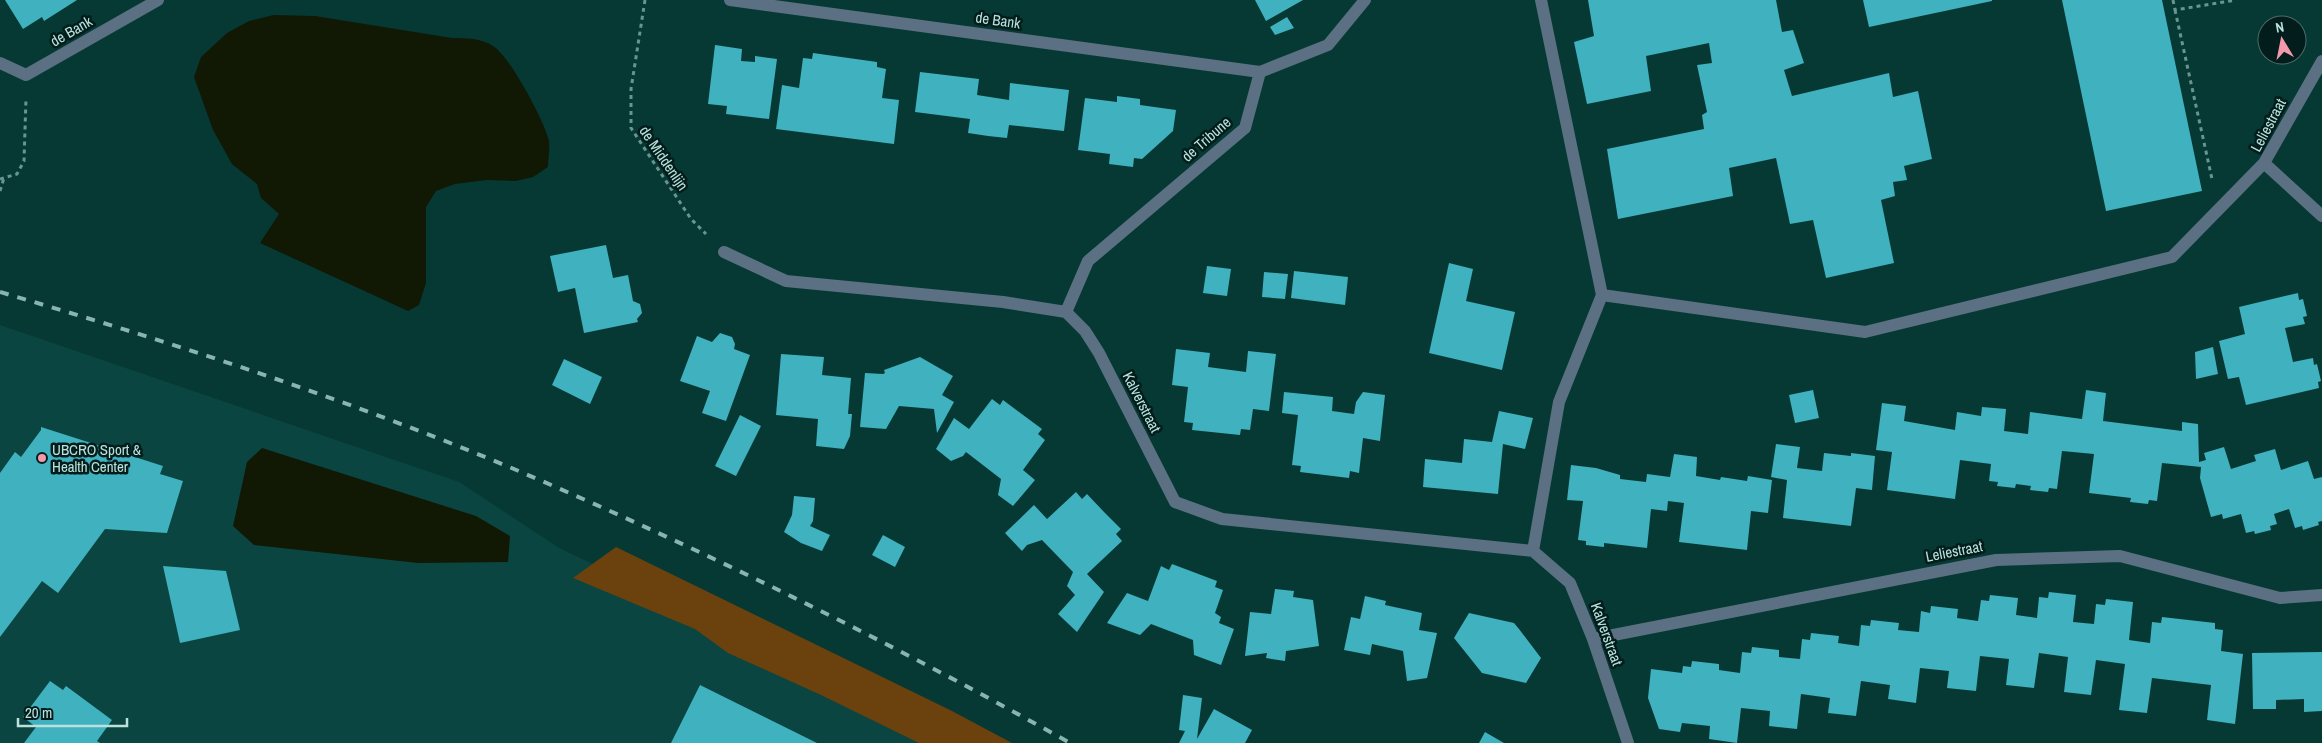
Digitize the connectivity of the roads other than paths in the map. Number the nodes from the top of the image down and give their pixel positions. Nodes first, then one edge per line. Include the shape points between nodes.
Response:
1 (158, 0) edge
2 (730, 0) edge
3 (1364, 0) edge
4 (1541, 0) edge
5 (2322, 61) edge
6 (0, 63) edge
7 (1260, 72) junction
8 (2264, 163) junction
9 (2322, 216) edge
10 (724, 252) road end
11 (1602, 295) junction
12 (1066, 312) junction
13 (1533, 551) junction
14 (2322, 596) edge
15 (1593, 639) junction
16 (1628, 743) edge

1 - 6 street, de Bank via 26,75
2 - 7 street, de Bank
3 - 7 street via 1328,44
4 - 11 street
5 - 8 street, Leliestraat
7 - 12 street, de Tribune via 1245,128 1088,261
8 - 9 street, Leliestraat
8 - 11 street via 2172,257 1865,332
10 - 12 street via 786,281 1003,302
11 - 13 street via 1559,402
12 - 13 street, Kalverstraat via 1085,331 1099,353 1175,502 1222,519
13 - 15 street, Kalverstraat via 1570,583
14 - 15 street, Leliestraat via 2280,598 2120,556 1996,560
15 - 16 street, Kalverstraat

